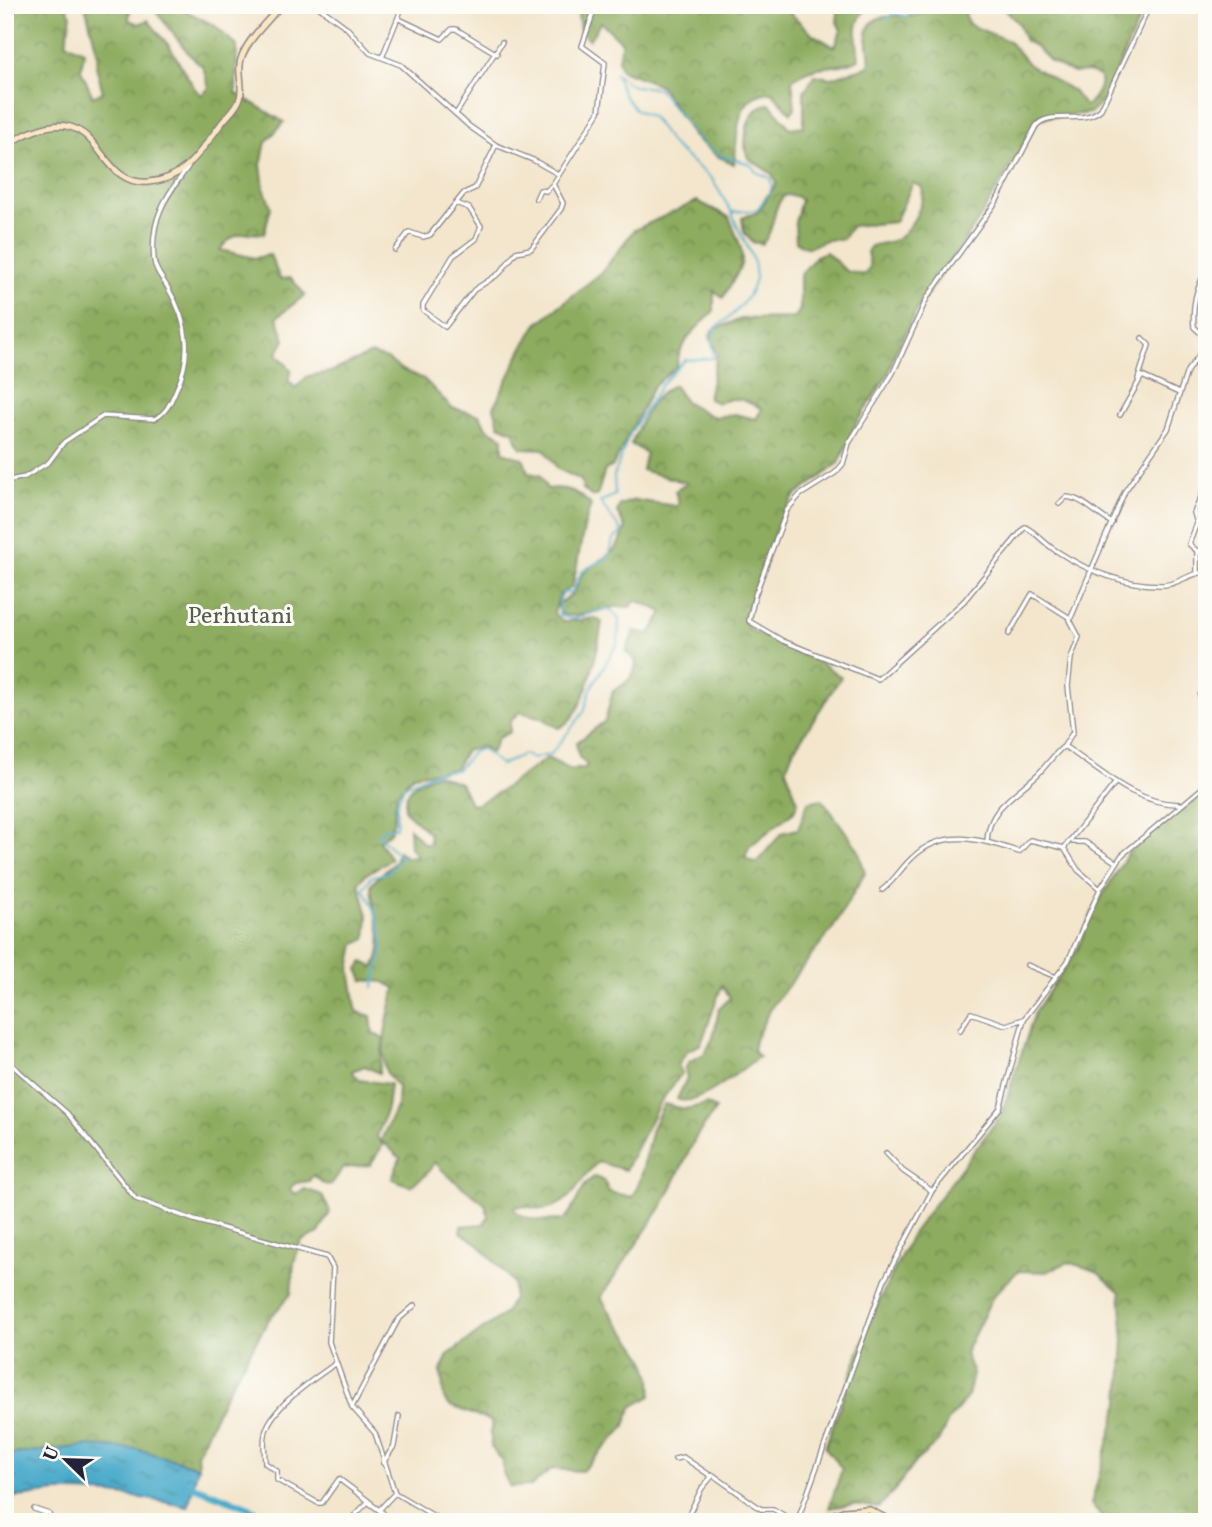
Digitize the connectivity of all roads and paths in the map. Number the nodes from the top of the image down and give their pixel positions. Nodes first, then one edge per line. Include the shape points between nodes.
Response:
1 (281, 5) edge
2 (316, 5) edge
3 (403, 5) edge
4 (596, 5) edge
5 (1150, 5) edge
6 (398, 19) junction
7 (502, 42) dead end
8 (497, 54) junction
9 (383, 56) junction
10 (457, 112) junction
11 (496, 145) junction
12 (5, 146) edge
13 (190, 164) junction
14 (558, 174) junction
15 (553, 184) junction
16 (536, 199) dead end
17 (456, 203) junction
18 (395, 250) dead end
19 (1207, 269) edge
20 (1192, 284) dead end
21 (1197, 286) junction
22 (1142, 338) dead end
23 (1207, 342) edge
24 (1138, 379) junction
25 (1179, 393) junction
26 (1120, 415) dead end
27 (5, 481) edge
28 (1202, 495) dead end
29 (1059, 504) dead end
30 (1197, 522) junction
31 (1112, 523) junction
32 (1207, 528) edge
33 (1207, 545) edge
34 (1197, 554) junction
35 (1093, 570) junction
36 (1197, 572) junction
37 (1207, 573) edge
38 (1070, 618) junction
39 (1009, 634) dead end
40 (1207, 680) edge
41 (1207, 703) edge
42 (1064, 747) junction
43 (1116, 782) junction
44 (1207, 785) edge
45 (1182, 804) junction
46 (987, 842) junction
47 (1071, 842) junction
48 (1063, 848) junction
49 (1116, 863) junction
50 (1100, 889) junction
51 (883, 890) dead end
52 (1027, 965) dead end
53 (1056, 976) junction
54 (1024, 1019) junction
55 (960, 1030) dead end
56 (5, 1059) edge
57 (886, 1153) dead end
58 (932, 1191) junction
59 (415, 1306) dead end
60 (335, 1364) junction
61 (352, 1406) junction
62 (399, 1416) dead end
63 (675, 1458) dead end
64 (383, 1463) junction
65 (710, 1476) junction
66 (395, 1493) junction
67 (370, 1503) junction
68 (34, 1509) dead end
69 (380, 1509) junction
70 (843, 1511) joint
71 (51, 1522) edge
72 (148, 1522) edge
73 (177, 1522) edge
74 (348, 1522) edge
75 (382, 1522) edge
76 (444, 1522) edge
77 (685, 1522) edge
78 (798, 1522) edge
79 (893, 1522) edge

1 - 13 street via 241,57 238,102
2 - 9 street via 364,49
3 - 6 street
4 - 14 street via 582,46 605,63 599,112
5 - 35 street via 1101,110 1088,117 1045,119 1036,126 996,202 927,298 893,373 852,438 843,464 787,510 749,621 783,641 878,679 964,601 1024,528
6 - 8 street via 442,39 456,29
6 - 9 street
7 - 8 street
8 - 10 street
9 - 10 street via 401,65
10 - 11 street
11 - 14 street
11 - 17 street via 475,188
12 - 13 street via 38,128 66,125 83,132 121,175 132,181 156,181
13 - 27 street via 156,219 155,265 174,299 189,347 185,371 166,409 154,419 100,417 63,444 50,462 24,477
14 - 15 street
15 - 16 street via 540,190
15 - 17 street via 563,203 561,209 531,249 516,251 500,273 474,289 445,327 423,310 423,305 453,256 476,239 481,226 469,208
17 - 18 street via 430,235 409,232
19 - 21 street
20 - 21 street
21 - 23 street via 1194,327
22 - 24 street via 1149,345
23 - 25 street
24 - 25 street via 1147,377
24 - 26 street
25 - 31 street via 1168,429 1125,491
28 - 30 street via 1194,513
29 - 31 street via 1066,497 1078,499
30 - 32 street
30 - 34 street via 1189,544
31 - 35 street
33 - 34 street
34 - 36 street
35 - 36 street via 1118,581 1161,586
35 - 38 street
36 - 37 street
38 - 39 street via 1032,594
38 - 42 street via 1079,637 1068,692 1073,732
40 - 41 street via 1200,696
42 - 43 street
42 - 46 street via 1006,800 990,824
43 - 45 street via 1142,797
43 - 47 street
44 - 45 street
45 - 49 street
46 - 48 street via 1019,852 1030,840
46 - 51 street via 957,836 937,840 914,855
47 - 48 street
47 - 49 street via 1085,842
48 - 50 street via 1078,870
49 - 50 street
50 - 53 street
52 - 53 street
53 - 54 street
54 - 55 street via 1006,1025 971,1013
54 - 58 street via 1000,1108
56 - 60 street via 67,1113 136,1199 219,1228 327,1257 333,1268 329,1342
57 - 58 street
58 - 78 street via 877,1297
59 - 61 street via 398,1320
60 - 61 street
60 - 67 street via 274,1416 265,1435 265,1463 276,1471 277,1480 318,1503 339,1479
61 - 64 street via 375,1433
62 - 64 street via 394,1446
63 - 65 street via 683,1457
64 - 66 street
65 - 77 street
65 - 78 street via 719,1477 761,1509 774,1509
66 - 69 street
66 - 76 street
67 - 69 street
67 - 74 street
68 - 71 street via 49,1514
69 - 75 street
70 - 78 street
70 - 79 street via 868,1509
72 - 73 street via 156,1517

